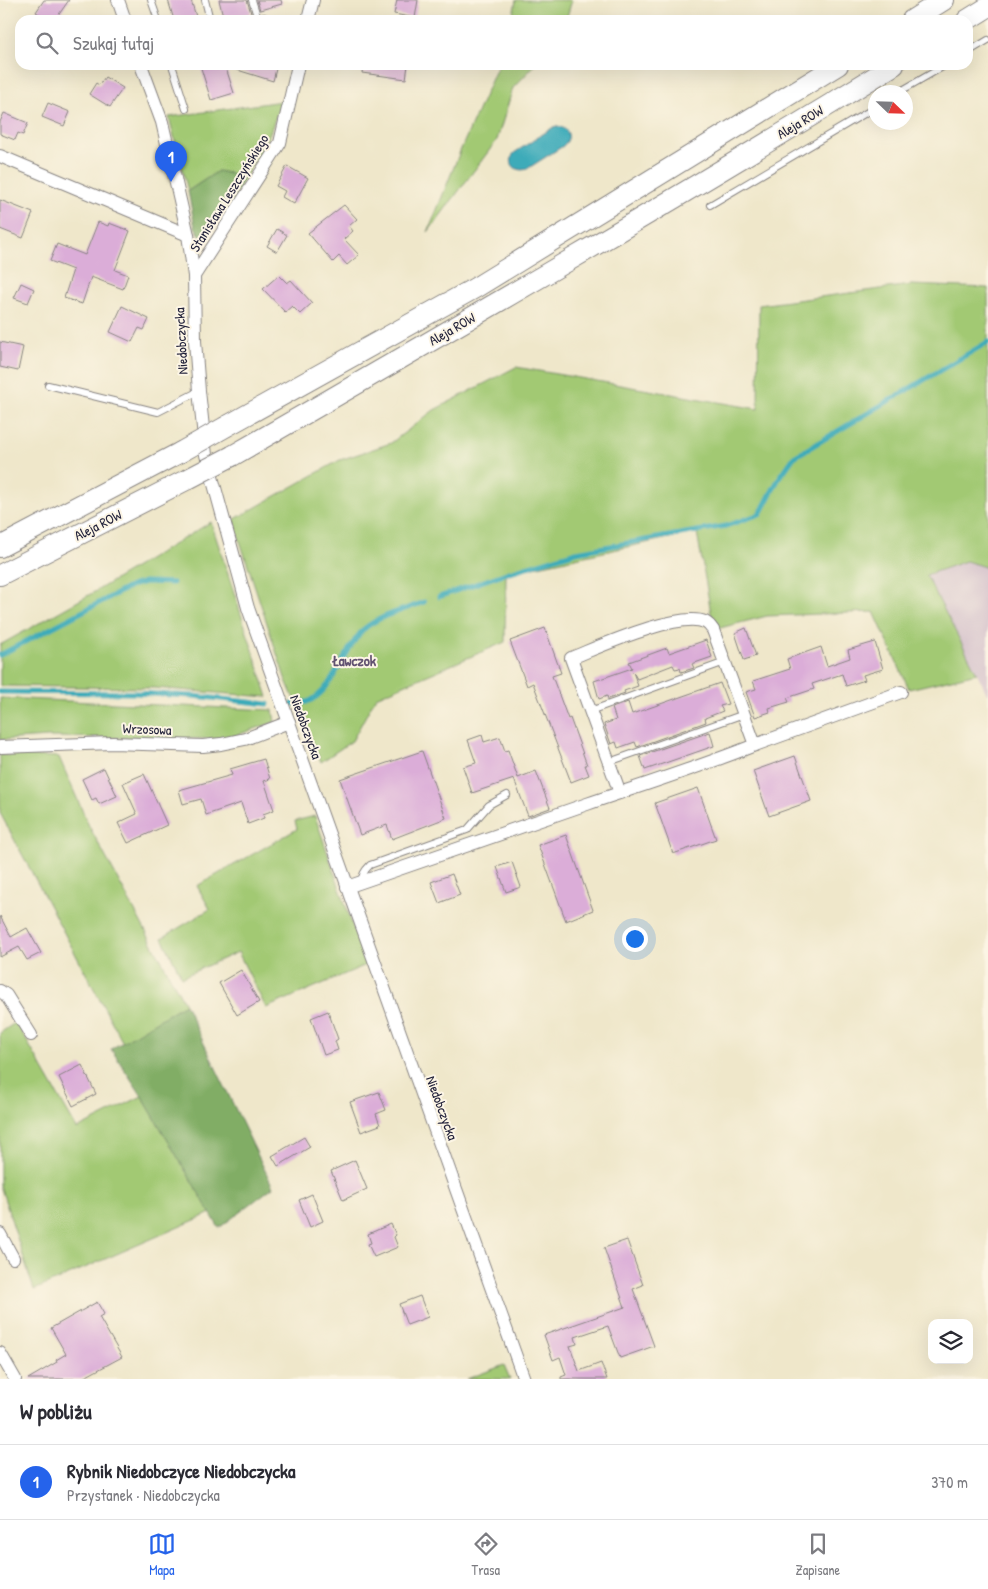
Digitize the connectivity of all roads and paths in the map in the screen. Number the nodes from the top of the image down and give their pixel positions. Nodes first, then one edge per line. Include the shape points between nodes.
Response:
1 (118, 0) edge
2 (151, 0) edge
3 (205, 0) edge
4 (252, 0) edge
5 (312, 0) edge
6 (944, 0) edge
7 (988, 7) edge
8 (123, 15) edge
9 (156, 15) edge
10 (209, 15) edge
11 (258, 15) edge
12 (309, 15) edge
13 (920, 15) edge
14 (973, 16) edge
15 (988, 40) edge
16 (973, 49) edge
17 (143, 70) edge
18 (174, 70) edge
19 (297, 70) edge
20 (830, 70) edge
21 (886, 70) edge
22 (937, 70) edge
23 (912, 85) edge
24 (186, 109) dead end
25 (868, 112) edge
26 (0, 156) edge
27 (710, 205) dead end
28 (188, 235) junction
29 (194, 276) junction
30 (48, 385) dead end
31 (199, 390) junction
32 (0, 547) edge
33 (0, 575) edge
34 (725, 662) junction
35 (901, 692) dead end
36 (590, 711) junction
37 (744, 714) junction
38 (289, 722) junction
39 (755, 745) junction
40 (0, 748) edge
41 (609, 762) junction
42 (620, 793) junction
43 (507, 795) dead end
44 (361, 883) junction
45 (347, 887) junction
46 (0, 991) edge
47 (31, 1035) dead end
48 (0, 1234) edge
49 (13, 1258) dead end
50 (0, 1353) edge
51 (15, 1379) edge
52 (524, 1379) edge

1 - 8 street
2 - 9 lane
3 - 10 lane
4 - 11 lane
5 - 12 street
6 - 13 main road
7 - 14 main road
15 - 16 lane
17 - 28 street, Niedobczycka via 162,122
18 - 24 lane
19 - 29 street, Stanisława Leszczyńskiego via 280,143
20 - 32 main road, Aleja ROW, bridge via 475,288 182,452
21 - 33 main road, Aleja ROW, bridge via 485,311 232,456
22 - 23 lane
25 - 27 lane
26 - 28 street
28 - 29 street, Niedobczycka
29 - 31 street, Niedobczycka
30 - 31 lane via 158,412
31 - 38 street, Niedobczycka via 206,455 248,608
34 - 36 lane
34 - 36 street via 713,630 704,622 678,622 645,630 571,658
34 - 37 street
35 - 39 street
36 - 41 street
37 - 39 street
37 - 41 lane
38 - 40 street, Wrzosowa via 245,739 203,746 113,743
38 - 45 street, Niedobczycka
39 - 42 street
41 - 42 street
42 - 44 street
43 - 44 lane via 489,805 467,830 370,865
44 - 45 street
45 - 52 street, Niedobczycka
46 - 47 street via 6,995
48 - 49 street
50 - 51 street

